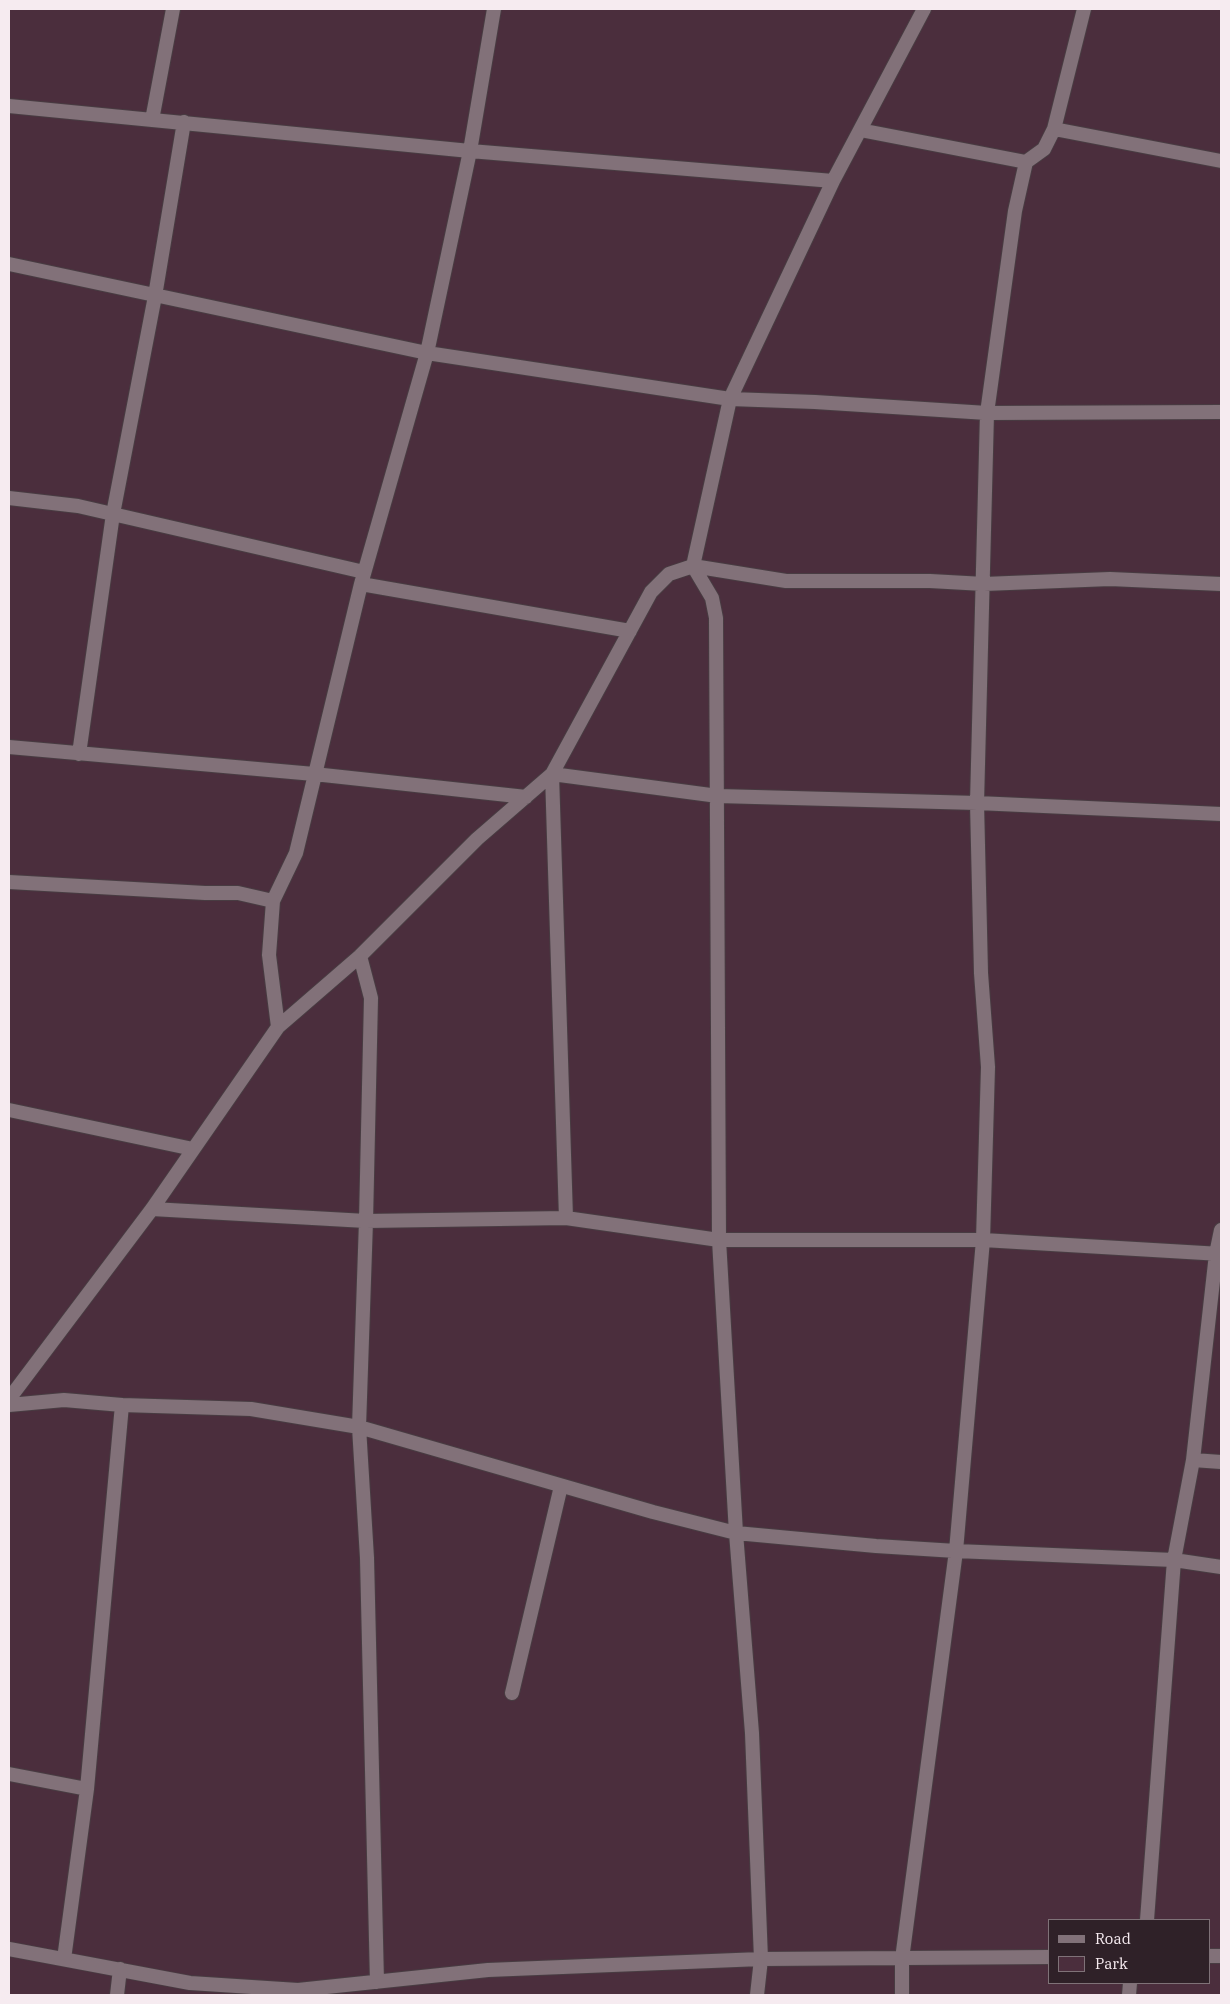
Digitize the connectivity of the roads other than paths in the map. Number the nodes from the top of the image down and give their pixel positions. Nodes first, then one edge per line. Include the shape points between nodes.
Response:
1 (173, 9) edge
2 (494, 9) edge
3 (924, 9) edge
4 (1084, 9) edge
5 (9, 106) edge
6 (152, 120) junction
7 (184, 122) junction
8 (1054, 129) junction
9 (860, 130) junction
10 (470, 151) junction
11 (1221, 161) edge
12 (1026, 162) junction
13 (833, 181) junction
14 (9, 264) edge
15 (156, 296) junction
16 (427, 353) junction
17 (730, 400) junction
18 (1221, 412) edge
19 (987, 413) junction
20 (9, 498) edge
21 (113, 514) junction
22 (693, 566) junction
23 (363, 578) junction
24 (984, 584) junction
25 (1221, 584) edge
26 (630, 630) junction
27 (9, 747) edge
28 (79, 754) junction
29 (314, 774) junction
30 (552, 774) junction
31 (718, 796) junction
32 (526, 797) junction
33 (977, 803) junction
34 (1221, 814) edge
35 (9, 882) edge
36 (273, 901) junction
37 (360, 956) junction
38 (278, 1027) junction
39 (9, 1110) edge
40 (194, 1149) junction
41 (152, 1209) junction
42 (566, 1218) junction
43 (366, 1221) junction
44 (1221, 1230) edge
45 (719, 1240) junction
46 (983, 1240) junction
47 (1219, 1254) edge
48 (9, 1399) edge
49 (9, 1405) edge
50 (122, 1405) junction
51 (359, 1427) junction
52 (1193, 1460) junction
53 (1221, 1462) edge
54 (561, 1486) junction
55 (736, 1533) junction
56 (956, 1551) junction
57 (1174, 1560) junction
58 (1221, 1568) edge
59 (512, 1693) dead end
60 (9, 1774) edge
61 (87, 1789) junction
62 (1147, 1919) edge
63 (9, 1949) edge
64 (1048, 1958) edge
65 (64, 1959) junction
66 (761, 1959) junction
67 (902, 1959) junction
68 (120, 1969) junction
69 (377, 1982) junction
70 (297, 1993) edge
71 (117, 1995) edge
72 (757, 1995) edge
73 (902, 1995) edge

1 - 6 street
2 - 10 street
3 - 9 street
4 - 8 street
5 - 6 street
6 - 7 street
7 - 10 street
7 - 15 street
8 - 11 street
8 - 12 street via 1044,150
9 - 12 street
9 - 13 street
10 - 13 street
10 - 16 street
12 - 19 street via 1015,211
13 - 17 street
14 - 15 street
15 - 16 street
15 - 21 street
16 - 17 street
16 - 23 street
17 - 19 street
17 - 22 street
18 - 19 street
19 - 24 street
20 - 21 street via 78,506
21 - 23 street
21 - 28 street
22 - 24 street via 786,581
22 - 26 street via 669,574 651,592
22 - 31 street via 712,598 716,618
23 - 26 street
23 - 29 street
24 - 25 street via 1110,579
24 - 33 street
26 - 30 street
27 - 28 street
28 - 29 street
29 - 32 street
29 - 36 street via 296,853
30 - 31 street
30 - 32 street
30 - 42 street
31 - 33 street
31 - 45 street
32 - 37 street via 477,839
33 - 34 street
33 - 46 street via 981,973 988,1067
35 - 36 street via 238,893
36 - 38 street via 269,955
37 - 38 street
37 - 43 street via 371,998
38 - 40 street
39 - 40 street
40 - 41 street
41 - 43 street
41 - 48 street
42 - 43 street
42 - 45 street
43 - 51 street
44 - 47 street
45 - 46 street
45 - 55 street
46 - 47 street
46 - 56 street
47 - 52 street
49 - 50 street via 64,1400
50 - 51 street via 251,1409
50 - 61 street
51 - 54 street
51 - 69 street via 367,1558
52 - 53 street
52 - 57 street
54 - 55 street
54 - 59 street
55 - 56 street
55 - 66 street via 752,1733
56 - 57 street
56 - 67 street
57 - 58 street
57 - 62 street
60 - 61 street
61 - 65 street
63 - 65 street
64 - 67 street
65 - 68 street
66 - 67 street
66 - 69 street via 488,1970
66 - 72 street
67 - 73 street
68 - 70 street via 190,1983
68 - 71 street
69 - 70 street

